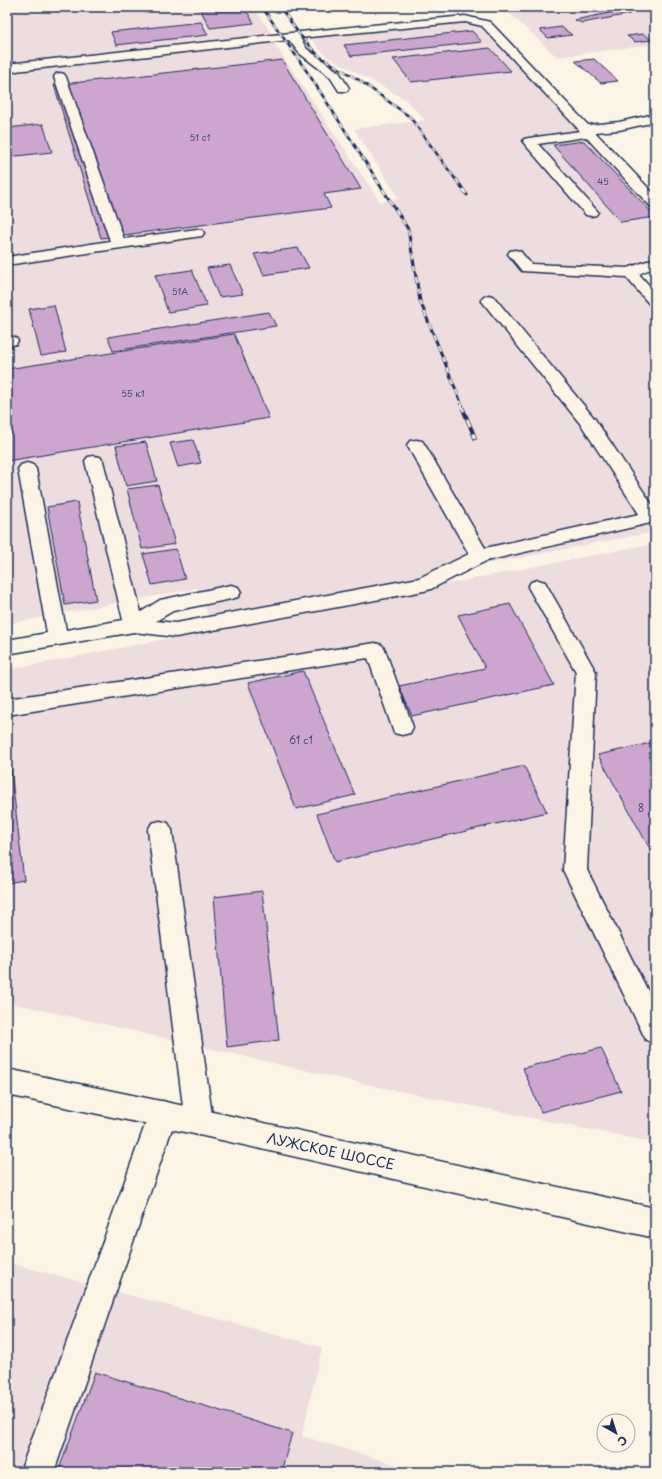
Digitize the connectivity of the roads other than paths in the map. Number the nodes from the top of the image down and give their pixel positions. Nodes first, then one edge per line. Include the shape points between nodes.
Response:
1 (398, 13) dead end
2 (407, 24) junction
3 (292, 36) junction
4 (7, 68) edge
5 (60, 77) dead end
6 (343, 88) dead end
7 (655, 118) edge
8 (588, 131) junction
9 (655, 203) edge
10 (591, 212) dead end
11 (197, 233) dead end
12 (119, 245) junction
13 (516, 254) dead end
14 (7, 261) edge
15 (655, 262) edge
16 (630, 273) junction
17 (489, 300) dead end
18 (655, 302) edge
19 (416, 446) dead end
20 (94, 461) dead end
21 (27, 469) dead end
22 (480, 556) junction
23 (538, 587) dead end
24 (231, 592) dead end
25 (134, 625) junction
26 (58, 639) junction
27 (7, 647) edge
28 (7, 707) edge
29 (402, 727) dead end
30 (160, 830) dead end
31 (653, 1026) edge
32 (7, 1082) edge
33 (163, 1114) junction
34 (199, 1122) junction
35 (655, 1222) edge
36 (37, 1472) edge

1 - 2 street
2 - 3 street
2 - 8 street via 465,18 486,24
3 - 4 street via 154,57
3 - 6 street via 303,52 335,75
5 - 12 street
7 - 8 street
8 - 9 street
8 - 10 street via 530,142
11 - 12 street
12 - 14 street
13 - 16 street via 527,268
15 - 16 street
16 - 18 street
17 - 22 street via 589,423 652,517
19 - 22 street
20 - 25 street
21 - 26 street
22 - 25 street via 424,584 176,630
23 - 31 street via 586,672 575,870
24 - 25 street via 167,605
25 - 26 street
26 - 27 street
28 - 29 street via 375,650
30 - 34 street
32 - 33 street, ЛУЖСКОЕ ШОССЕ
33 - 34 street, ЛУЖСКОЕ ШОССЕ
33 - 36 street
34 - 35 street, ЛУЖСКОЕ ШОССЕ

